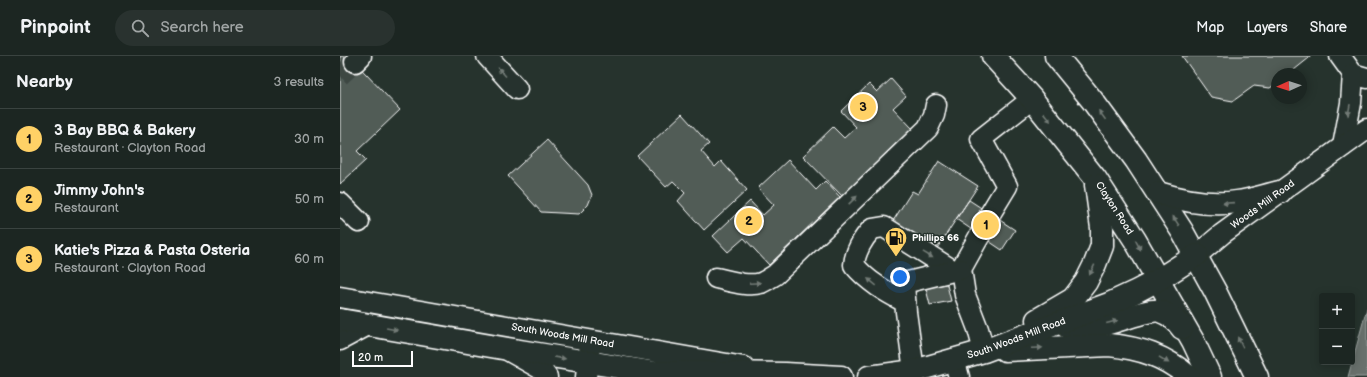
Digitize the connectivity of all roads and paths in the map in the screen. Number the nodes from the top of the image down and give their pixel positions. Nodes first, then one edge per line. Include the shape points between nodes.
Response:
1 (487, 56) edge
2 (993, 56) edge
3 (1056, 56) edge
4 (1340, 56) edge
5 (1360, 76) edge
6 (517, 89) dead end
7 (1032, 99) junction
8 (936, 105) dead end
9 (1367, 129) edge
10 (1344, 146) junction
11 (1095, 178) junction
12 (1280, 192) junction
13 (1158, 193) junction
14 (340, 203) edge
15 (990, 214) dead end
16 (359, 222) dead end
17 (980, 235) dead end
18 (1197, 255) junction
19 (957, 270) junction
20 (716, 278) dead end
21 (1158, 280) junction
22 (340, 297) edge
23 (905, 302) junction
24 (340, 320) edge
25 (368, 325) junction
26 (1046, 328) junction
27 (340, 340) edge
28 (591, 340) junction
29 (508, 350) junction
30 (984, 351) junction
31 (1198, 351) junction
32 (956, 368) edge
33 (587, 370) edge
34 (914, 371) junction
35 (643, 374) edge
36 (785, 374) junction
37 (817, 376) edge
38 (547, 377) edge
39 (841, 377) edge
40 (869, 377) edge
41 (1189, 377) edge
42 (1210, 377) edge
43 (1257, 377) edge

6 -> 1 street
2 - 7 main road, Clayton Road
13 -> 3 main road via 1092,100
4 - 5 street
5 -> 10 street via 1351,103
7 -> 11 main road, Clayton Road
7 - 15 street via 981,139 1007,186
20 -> 8 street via 753,284 762,283 775,275 928,128
9 - 10 street, Woods Mill Road
10 - 12 street, Woods Mill Road
11 -> 21 main road, Clayton Road
11 -> 30 main road via 1102,246 1086,282 1073,299
12 -> 13 main road via 1238,202 1212,204 1176,199
12 - 18 street, Woods Mill Road
18 -> 13 main road
14 - 16 street
17 - 19 street
18 - 21 main road, Woods Mill Road
43 -> 18 main road
19 - 23 street via 904,283
23 -> 19 street via 876,286 854,265 854,259 872,229 884,227
19 - 30 street
21 - 26 main road, South Woods Mill Road via 1109,304
21 - 31 main road, Clayton Road
22 - 28 street, South Woods Mill Road
23 - 34 street
24 - 25 main road, South Woods Mill Road
25 - 27 street
25 -> 29 main road, South Woods Mill Road
26 - 30 main road, South Woods Mill Road
26 -> 31 main road via 1101,325 1159,311 1168,314 1179,324
28 - 33 street
28 - 36 street, South Woods Mill Road
29 -> 33 main road, South Woods Mill Road
29 - 38 street via 541,369
30 - 32 main road, South Woods Mill Road
30 -> 41 main road via 1109,345 1158,356
31 - 42 main road, Clayton Road
32 - 34 main road, South Woods Mill Road
33 - 35 main road, South Woods Mill Road
34 - 40 main road, South Woods Mill Road
35 - 36 main road, South Woods Mill Road
36 - 37 main road, South Woods Mill Road
37 - 39 main road, South Woods Mill Road

